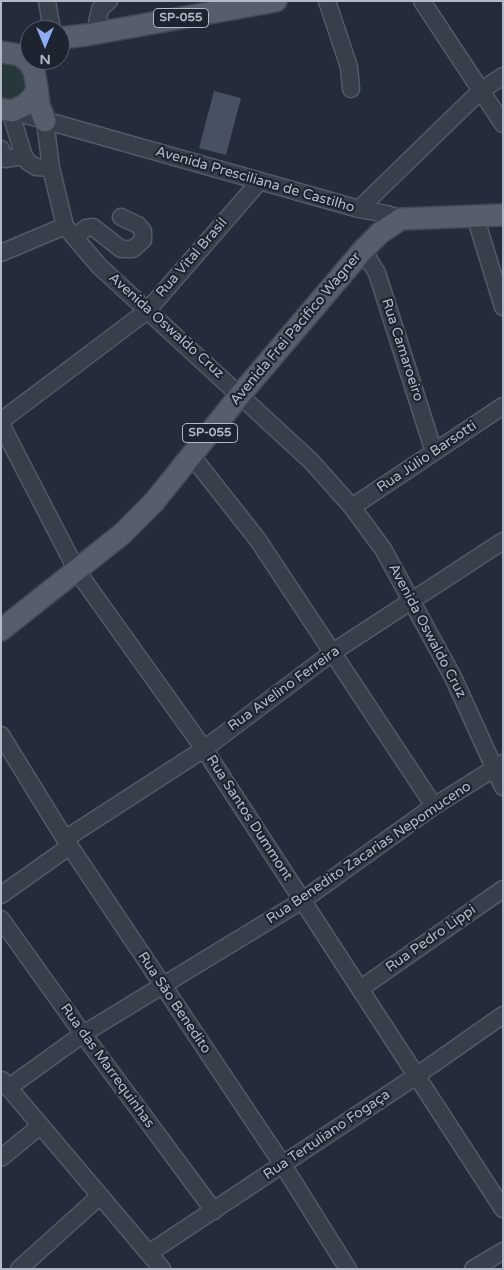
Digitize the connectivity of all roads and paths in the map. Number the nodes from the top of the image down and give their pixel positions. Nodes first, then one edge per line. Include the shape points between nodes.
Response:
1 (47, 1) edge
2 (109, 1) edge
3 (276, 1) edge
4 (327, 1) edge
5 (422, 1) edge
6 (50, 20) edge
7 (90, 34) junction
8 (70, 37) edge
9 (70, 43) edge
10 (20, 46) edge
11 (1, 51) edge
12 (38, 73) edge
13 (503, 76) edge
14 (351, 89) dead end
15 (482, 90) junction
16 (8, 110) edge
17 (45, 121) junction
18 (503, 124) edge
19 (1, 149) edge
20 (24, 156) junction
21 (51, 168) junction
22 (259, 182) junction
23 (359, 209) junction
24 (475, 216) junction
25 (503, 216) edge
26 (121, 217) dead end
27 (401, 219) junction
28 (70, 232) junction
29 (363, 250) junction
30 (1, 253) edge
31 (503, 307) edge
32 (147, 311) junction
33 (240, 395) junction
34 (503, 406) edge
35 (1, 422) edge
36 (434, 452) junction
37 (192, 455) junction
38 (352, 507) junction
39 (503, 541) edge
40 (77, 570) junction
41 (412, 600) junction
42 (1, 630) edge
43 (333, 652) junction
44 (1, 735) edge
45 (204, 749) junction
46 (499, 766) edge
47 (503, 787) edge
48 (434, 806) junction
49 (68, 842) junction
50 (503, 889) edge
51 (1, 895) edge
52 (303, 900) junction
53 (1, 919) edge
54 (161, 985) junction
55 (360, 990) junction
56 (503, 1015) edge
57 (83, 1034) junction
58 (416, 1076) junction
59 (4, 1083) edge
60 (40, 1126) junction
61 (1, 1158) edge
62 (283, 1165) junction
63 (100, 1196) junction
64 (503, 1209) edge
65 (214, 1211) junction
66 (503, 1251) edge
67 (149, 1253) junction
68 (20, 1269) edge
69 (162, 1269) edge
70 (348, 1269) edge
71 (473, 1269) edge

1 - 6 street
2 - 7 street via 100,9
3 - 7 main road, SP-055
4 - 14 street via 349,67
5 - 15 street
7 - 8 main road, SP-055
7 - 9 main road, SP-055
10 - 11 main road
11 - 12 main road via 25,58
12 - 16 main road via 31,100
12 - 17 main road via 39,105
13 - 15 street
15 - 18 street
15 - 23 street
16 - 17 street, Avenida Presciliana de Castilho
16 - 20 street
17 - 21 street, Avenida Oswaldo Cruz
17 - 22 street, Avenida Presciliana de Castilho
19 - 20 street via 6,159
20 - 21 street via 31,165
21 - 28 street, Avenida Oswaldo Cruz
22 - 23 street, Avenida Presciliana de Castilho
22 - 32 street, Rua Vital Brasil
23 - 27 street, Avenida Presciliana de Castilho
24 - 25 main road, Avenida Presciliana de Castilho / SP-055
24 - 27 main road, Avenida Presciliana de Castilho / SP-055
24 - 31 street
26 - 28 street via 143,231 142,240 133,249 121,249 93,227
27 - 29 main road, Avenida Frei Pacifico Wagner / SP-055
28 - 30 street
28 - 32 street, Avenida Oswaldo Cruz via 99,266
29 - 33 main road, Avenida Frei Pacifico Wagner / SP-055
29 - 36 street, Rua Camaroeiro via 377,273
32 - 33 street, Avenida Oswaldo Cruz
32 - 35 street, Rua Vital Brasil
33 - 37 main road, Avenida Frei Pacifico Wagner / SP-055
33 - 38 street, Avenida Oswaldo Cruz via 311,461
34 - 36 street, Rua Júlio Barsotti
35 - 40 street, Rua Santos Dummont
36 - 38 street, Rua Júlio Barsotti
37 - 40 main road, Avenida Frei Pacifico Wagner / SP-055 via 129,528
37 - 43 street via 258,540
38 - 41 street, Avenida Oswaldo Cruz via 383,549
39 - 41 street, Rua Avelino Ferreira
40 - 42 main road, Avenida Frei Pacifico Wagner / SP-055
40 - 45 street, Rua Santos Dummont
41 - 43 street, Rua Avelino Ferreira
41 - 46 street, Avenida Oswaldo Cruz
43 - 45 street, Rua Avelino Ferreira
43 - 48 street
44 - 49 street, Rua São Benedito
45 - 49 street, Rua Avelino Ferreira
45 - 52 street, Rua Santos Dummont
46 - 47 street, Avenida Oswaldo Cruz
46 - 48 street, Rua Benedito Zacarias Nepomuceno
48 - 52 street, Rua Benedito Zacarias Nepomuceno
49 - 51 street, Rua Avelino Ferreira
49 - 54 street, Rua São Benedito
50 - 55 street, Rua Pedro Lippi
52 - 54 street, Rua Benedito Zacarias Nepomuceno
52 - 55 street, Rua Santos Dummont
53 - 57 street, Rua das Marrequinhas
54 - 57 street, Rua Benedito Zacarias Nepomuceno
54 - 62 street, Rua São Benedito
55 - 58 street, Rua Santos Dummont
56 - 58 street, Rua Tertuliano Fogaça
57 - 59 street, Rua Benedito Zacarias Nepomuceno
57 - 65 street, Rua das Marrequinhas
58 - 62 street, Rua Tertuliano Fogaça
58 - 64 street, Rua Santos Dummont
59 - 60 street
60 - 61 street
60 - 63 street
62 - 65 street, Rua Tertuliano Fogaça
62 - 70 street, Rua São Benedito
63 - 67 street
63 - 68 street
65 - 67 street, Rua Tertuliano Fogaça
66 - 71 street
67 - 69 street

